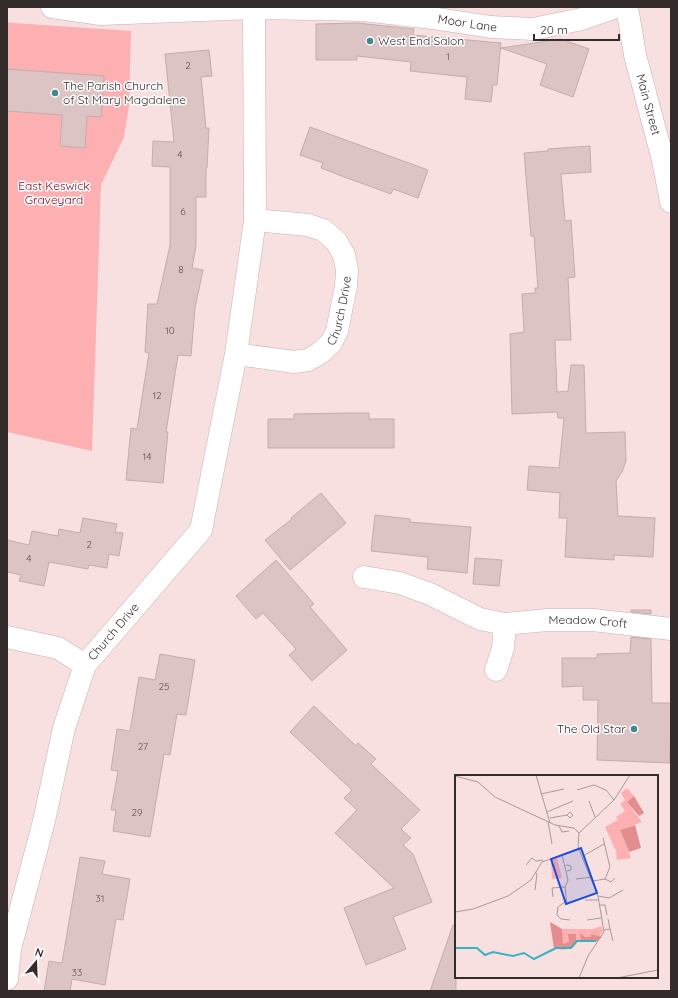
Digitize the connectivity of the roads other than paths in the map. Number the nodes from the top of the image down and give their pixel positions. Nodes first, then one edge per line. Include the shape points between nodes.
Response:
1 (52, 7) edge
2 (616, 7) edge
3 (627, 7) edge
4 (254, 8) junction
5 (667, 159) edge
6 (671, 202) edge
7 (255, 220) junction
8 (236, 354) junction
9 (364, 577) dead end
10 (505, 624) junction
11 (671, 629) edge
12 (7, 637) edge
13 (85, 665) junction
14 (496, 670) dead end
15 (9, 949) edge
16 (7, 979) edge

1 - 4 street, Moor Lane via 101,14
2 - 4 street, Moor Lane via 582,19 533,29 491,27 364,10
3 - 5 street, Main Street via 635,55
4 - 7 street, Church Drive
5 - 6 street, Main Street
7 - 8 street, Church Drive
7 - 8 street, Church Drive via 308,224 323,230 336,240 344,254 347,270 344,302 337,331 330,343 320,354 308,360 294,362
8 - 13 street, Church Drive via 201,530
9 - 10 street, Meadow Croft via 400,584 430,594 480,619
10 - 11 street, Meadow Croft via 547,620 593,620
10 - 14 street via 503,648
12 - 13 street via 58,648
13 - 15 street, Church Drive via 64,728 44,821
15 - 16 street, Church Drive

